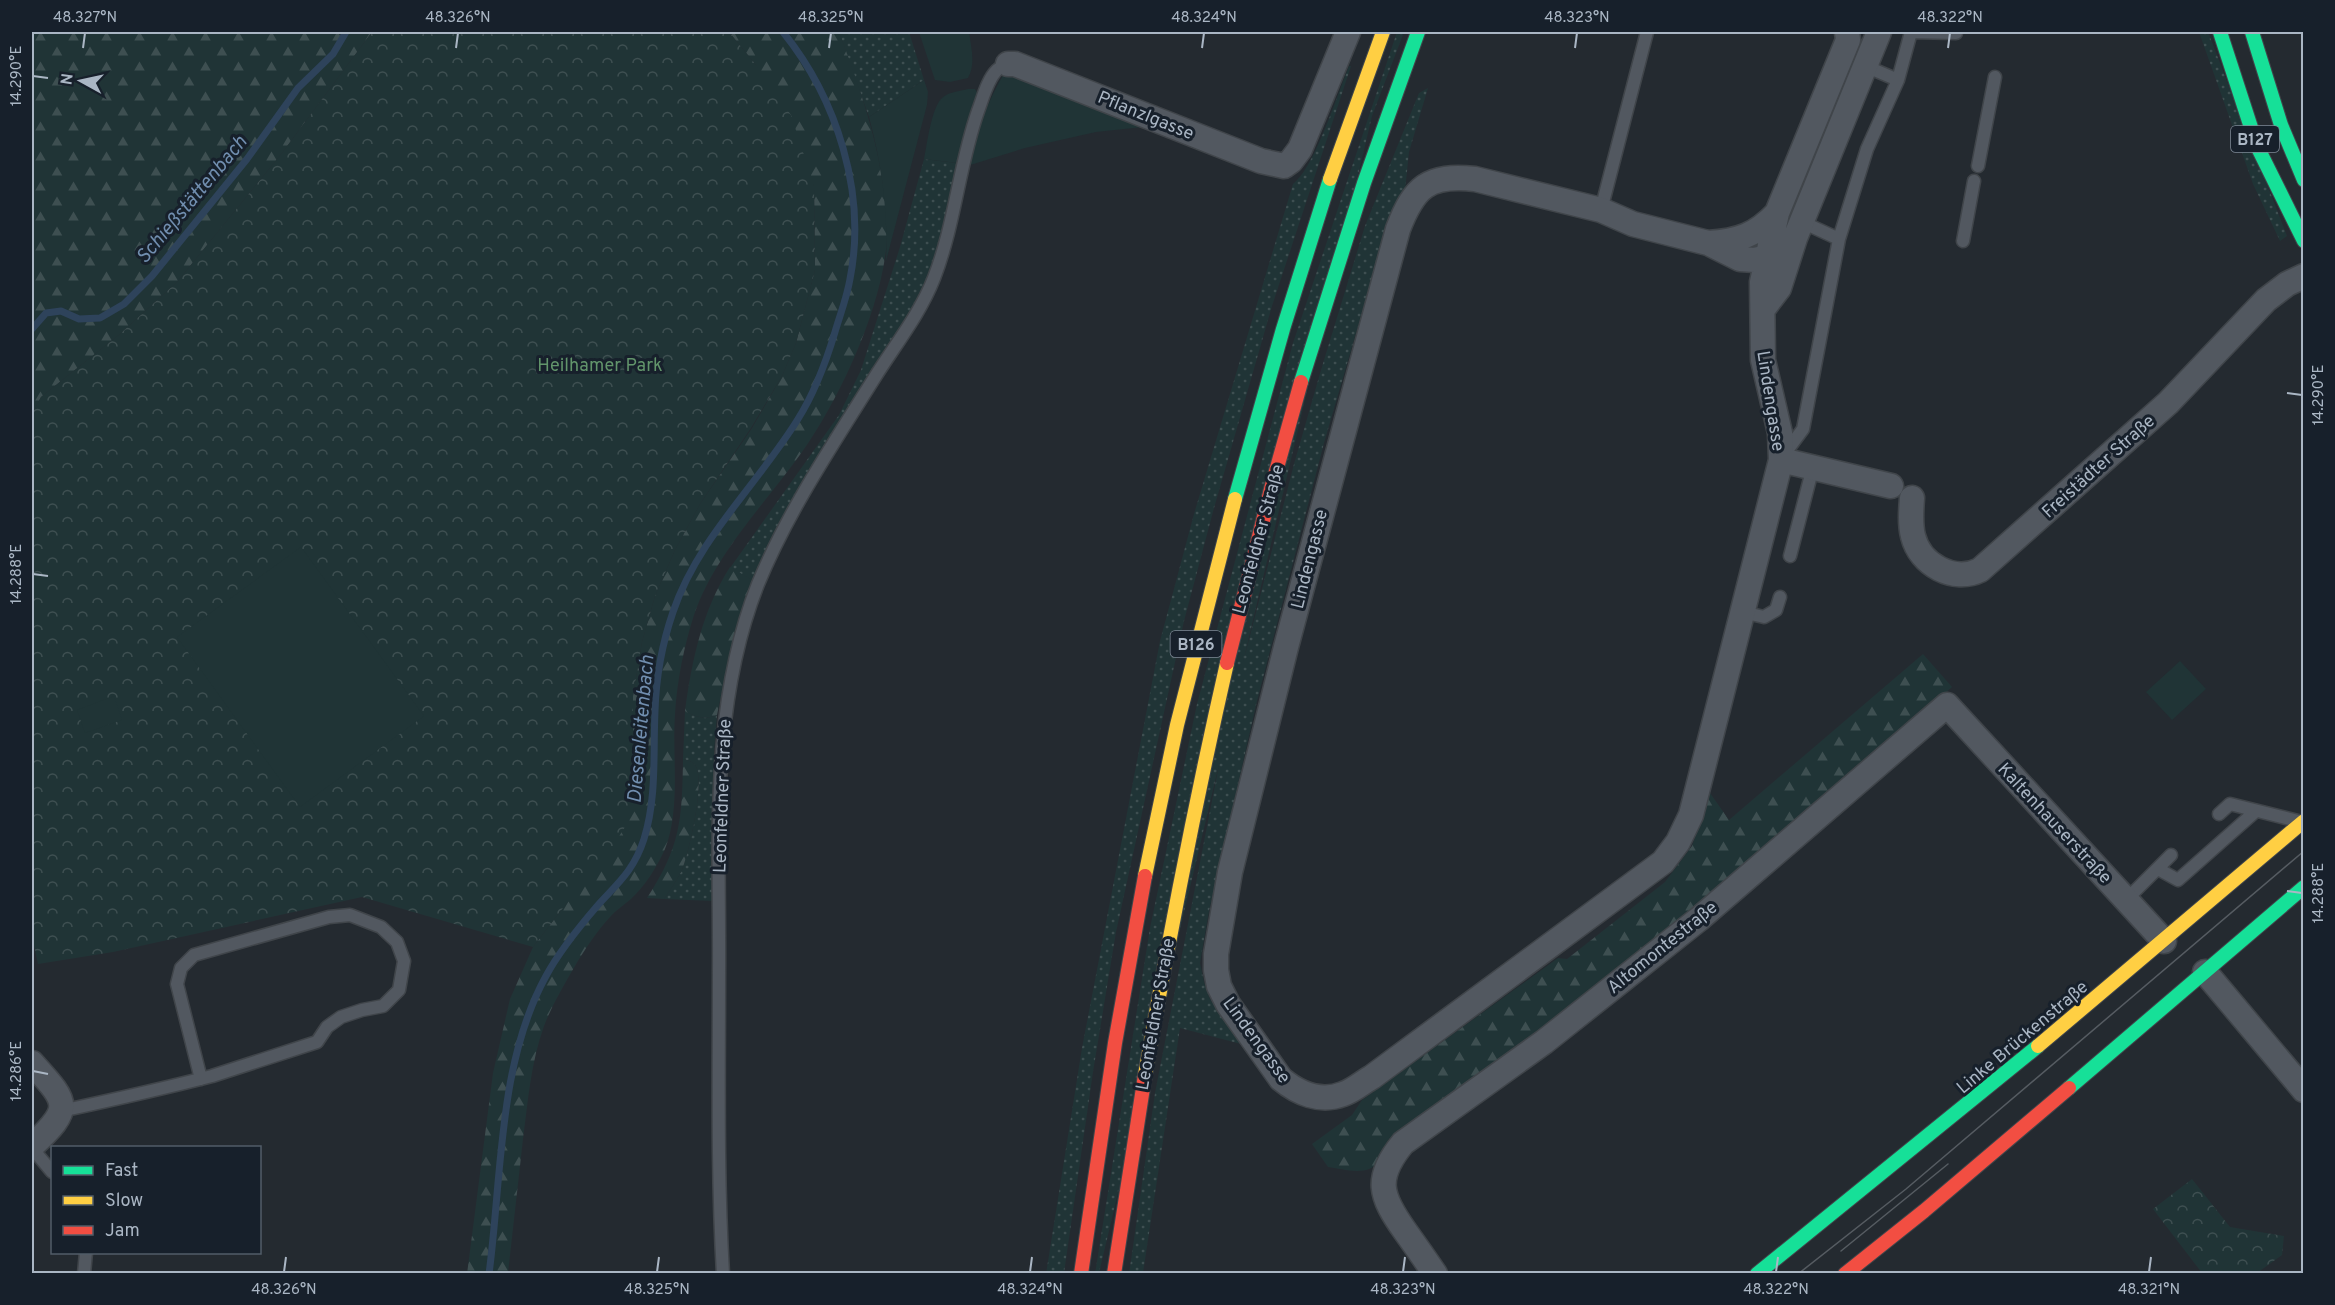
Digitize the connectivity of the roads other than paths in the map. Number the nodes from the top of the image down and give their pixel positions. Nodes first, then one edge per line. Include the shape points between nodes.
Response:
1 (1348, 32) edge
2 (1383, 32) edge
3 (1418, 32) edge
4 (1647, 32) edge
5 (1879, 32) edge
6 (2220, 32) edge
7 (2253, 32) edge
8 (1956, 33) dead end
9 (1849, 34) edge
10 (1008, 63) joint
11 (1865, 66) junction
12 (1995, 77) dead end
13 (1898, 80) junction
14 (1978, 166) dead end
15 (2304, 180) edge
16 (1974, 181) dead end
17 (1601, 210) junction
18 (1777, 213) junction
19 (1798, 230) junction
20 (1839, 239) junction
21 (1963, 241) dead end
22 (2304, 241) edge
23 (1708, 243) junction
24 (1767, 257) junction
25 (2304, 276) edge
26 (1763, 309) junction
27 (1781, 460) junction
28 (1813, 467) junction
29 (1891, 486) dead end
30 (1912, 498) dead end
31 (1790, 556) dead end
32 (1780, 597) dead end
33 (1742, 612) junction
34 (1947, 705) joint
35 (2256, 811) junction
36 (2219, 814) dead end
37 (2303, 821) edge
38 (2171, 855) dead end
39 (2158, 869) junction
40 (2304, 887) edge
41 (2126, 900) junction
42 (2164, 941) junction
43 (2205, 972) junction
44 (32, 1063) edge
45 (201, 1079) junction
46 (2304, 1090) edge
47 (62, 1111) junction
48 (32, 1147) edge
49 (51, 1171) edge
50 (86, 1254) edge
51 (84, 1274) edge
52 (723, 1274) edge
53 (1081, 1274) edge
54 (1114, 1274) edge
55 (1435, 1274) edge
56 (1757, 1274) edge
57 (1845, 1274) edge

1 - 10 street, Pflanzlgasse via 1300,149 1284,165 1261,161
2 - 53 main road, Leonfeldner Straße / B126 via 1277,348 1189,670 1139,905
3 - 54 main road, Leonfeldner Straße / B126 via 1309,353 1233,633 1173,910
4 - 17 lane
5 - 11 street
6 - 22 main road, B127 via 2257,146
7 - 15 main road, B127 via 2270,93
8 - 13 lane via 1911,32
9 - 18 street, Lindengasse
10 - 52 lane, Leonfeldner Straße via 997,69 973,124 933,281 801,499 759,582 735,657 720,771 719,1172
11 - 13 lane
11 - 19 street
12 - 14 lane
13 - 20 lane via 1867,149
16 - 21 lane
17 - 23 street, Lindengasse via 1633,224
17 - 33 street, Lindengasse via 1456,177 1436,180 1416,192 1398,229 1289,636 1230,872 1216,954 1219,986 1228,1004 1281,1079 1308,1096 1343,1095 1663,862 1691,815
18 - 23 street, Lindengasse via 1762,228 1744,237
18 - 24 street, Lindengasse
19 - 20 lane
19 - 24 street
19 - 26 street via 1779,288
20 - 27 lane via 1803,429
23 - 24 street, Lindengasse via 1740,259
24 - 26 street, Lindengasse via 1762,282
25 - 30 street, Freistädter Straße via 2266,300 2168,404 1973,574 1955,575 1937,568 1924,556 1913,538
26 - 27 street, Lindengasse via 1763,360 1780,433
27 - 28 street
27 - 33 street, Lindengasse
28 - 29 street
28 - 31 lane
32 - 33 lane via 1776,610 1764,617
34 - 41 street, Kaltenhauserstraße
34 - 55 street, Altomontestraße via 1691,925 1544,1042 1403,1143 1385,1172 1385,1198
35 - 36 lane via 2230,804
35 - 37 lane
35 - 39 lane via 2178,880
37 - 42 main road, Linke Brückenstraße
38 - 39 lane
39 - 41 lane
40 - 43 main road
41 - 42 street, Kaltenhauserstraße
42 - 56 main road, Linke Brückenstraße via 1892,1168
43 - 46 street
43 - 57 main road
44 - 47 street via 58,1091
45 - 45 lane via 317,1042 327,1027 341,1017 383,1006 399,990 404,961 397,942 381,927 350,915 329,917 194,955 181,968 177,984
45 - 47 lane
47 - 48 street
48 - 49 lane
50 - 51 lane

